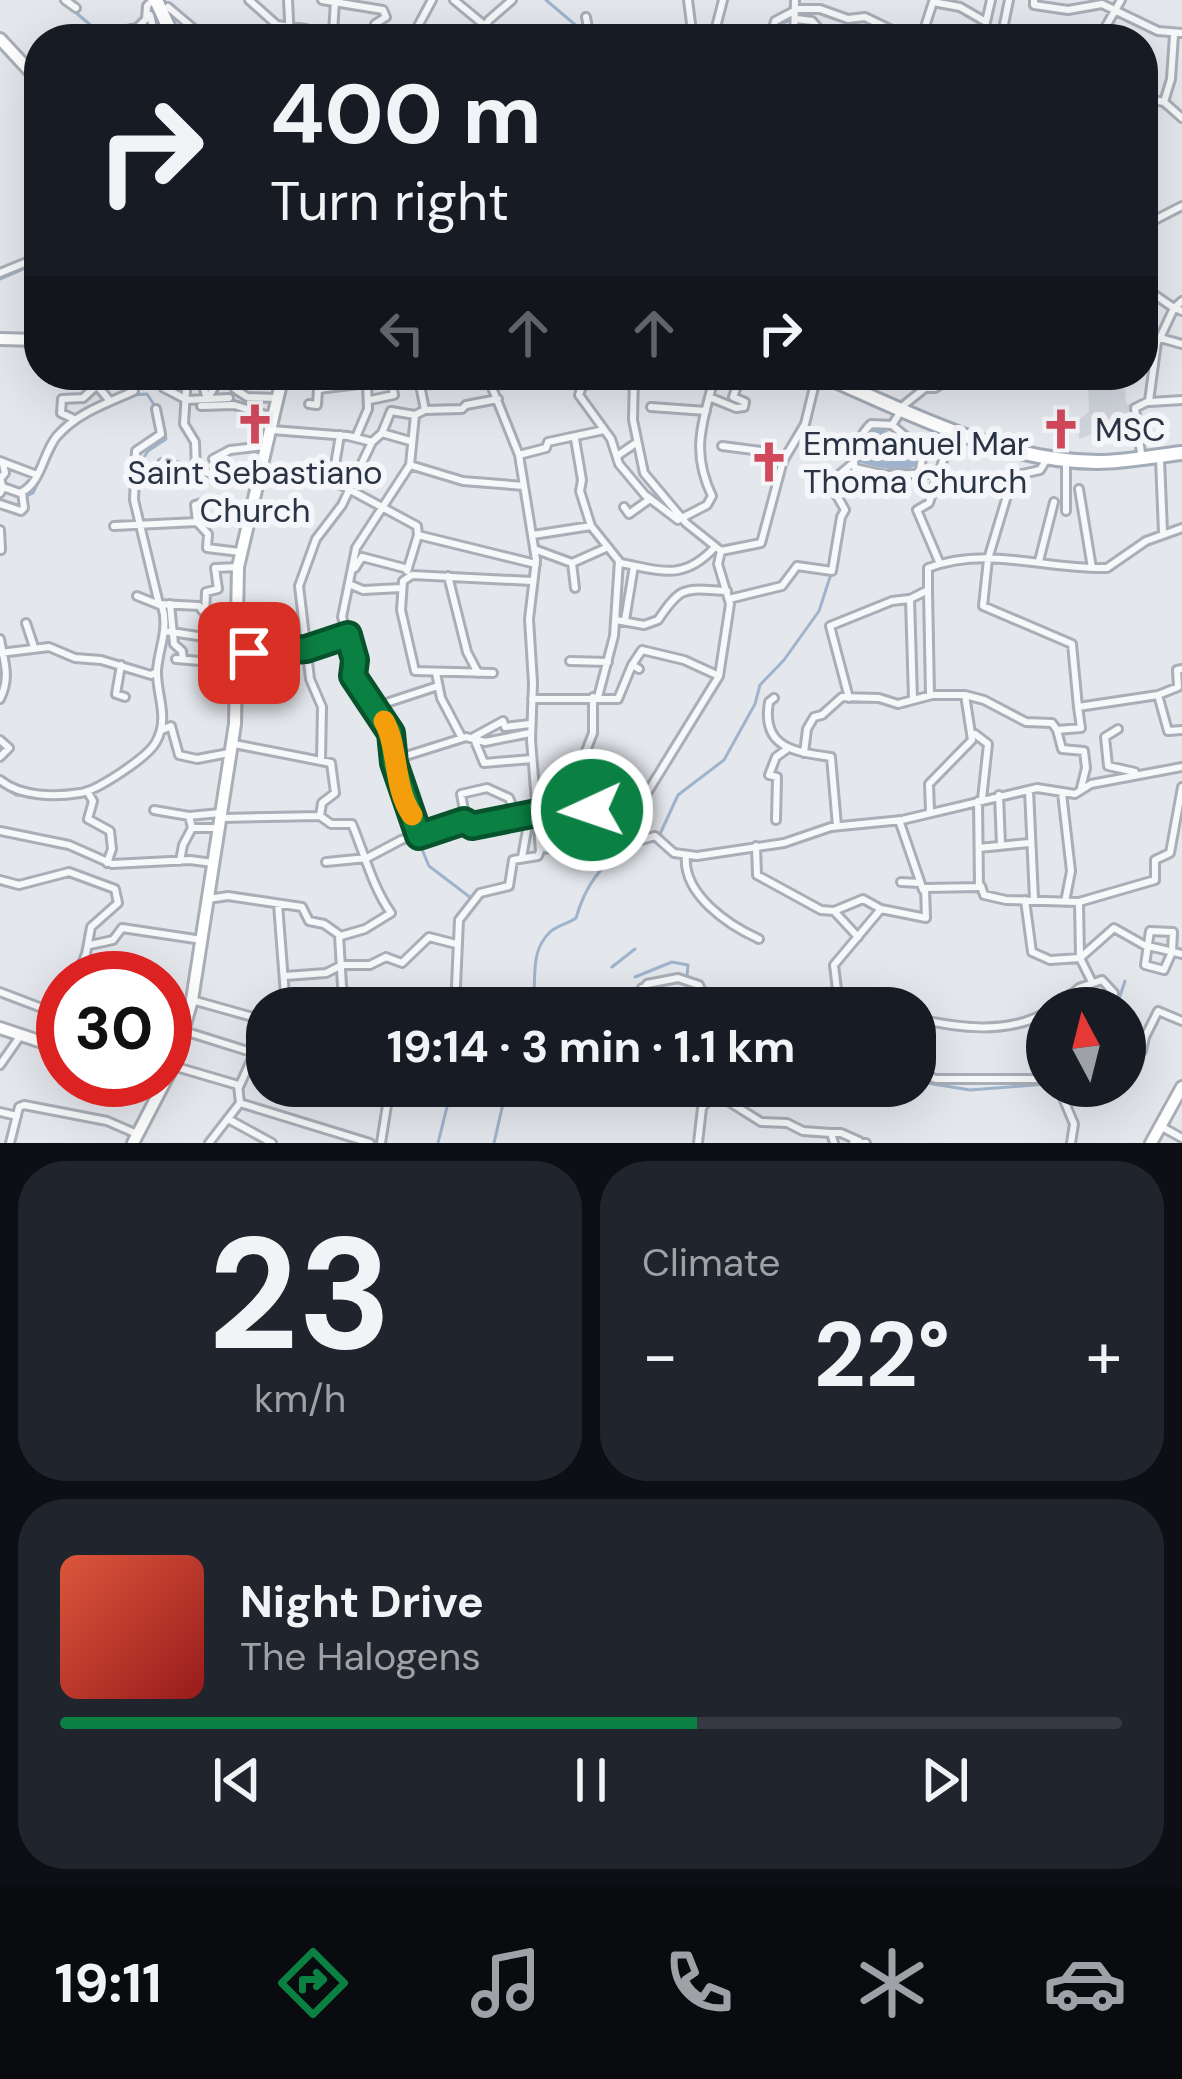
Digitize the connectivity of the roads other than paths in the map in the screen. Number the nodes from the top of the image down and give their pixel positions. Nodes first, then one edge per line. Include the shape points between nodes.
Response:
1 (65, 0) edge
2 (249, 0) edge
3 (322, 0) edge
4 (335, 0) edge
5 (454, 0) edge
6 (512, 0) edge
7 (991, 0) edge
8 (1034, 0) edge
9 (1121, 0) edge
10 (933, 1) edge
11 (158, 3) edge
12 (796, 5) edge
13 (76, 8) dead end
14 (1114, 10) junction
15 (586, 17) dead end
16 (797, 19) junction
17 (186, 24) edge
18 (276, 24) edge
19 (375, 24) edge
20 (487, 24) joint
21 (587, 24) edge
22 (796, 24) edge
23 (815, 24) edge
24 (879, 24) edge
25 (1110, 24) edge
26 (1143, 24) edge
27 (1178, 33) edge
28 (0, 39) edge
29 (24, 64) edge
30 (1158, 101) edge
31 (1164, 102) junction
32 (1182, 118) edge
33 (1182, 301) edge
34 (1178, 310) edge
35 (1160, 338) junction
36 (1158, 344) edge
37 (1182, 344) edge
38 (92, 390) edge
39 (100, 390) edge
40 (134, 390) edge
41 (168, 390) edge
42 (187, 390) edge
43 (202, 390) edge
44 (213, 390) edge
45 (236, 390) edge
46 (279, 390) edge
47 (318, 390) edge
48 (369, 390) edge
49 (393, 390) edge
50 (419, 390) edge
51 (494, 390) edge
52 (581, 390) edge
53 (634, 390) edge
54 (712, 390) edge
55 (736, 390) edge
56 (823, 390) edge
57 (862, 390) edge
58 (923, 390) edge
59 (1149, 390) edge
60 (710, 397) junction
61 (229, 398) dead end
62 (277, 398) junction
63 (498, 399) junction
64 (187, 400) junction
65 (370, 400) junction
66 (1182, 400) edge
67 (110, 401) junction
68 (1148, 401) junction
69 (204, 403) junction
70 (309, 404) dead end
71 (651, 407) dead end
72 (903, 408) junction
73 (156, 409) dead end
74 (425, 410) junction
75 (706, 411) junction
76 (415, 415) junction
77 (75, 419) junction
78 (270, 423) junction
79 (892, 425) junction
80 (604, 430) junction
81 (954, 430) junction
82 (382, 433) junction
83 (340, 435) junction
84 (356, 437) junction
85 (574, 439) junction
86 (410, 441) junction
87 (372, 442) junction
88 (636, 443) junction
89 (264, 446) junction
90 (722, 446) dead end
91 (1182, 451) edge
92 (1141, 454) junction
93 (519, 455) junction
94 (1049, 456) junction
95 (1160, 456) junction
96 (213, 459) dead end
97 (1066, 459) junction
98 (618, 460) junction
99 (640, 460) junction
100 (1, 462) edge
101 (783, 463) junction
102 (163, 464) dead end
103 (410, 464) junction
104 (853, 464) junction
105 (196, 471) junction
106 (918, 472) junction
107 (939, 473) junction
108 (37, 475) junction
109 (255, 483) junction
110 (524, 486) junction
111 (2, 489) edge
112 (1079, 489) dead end
113 (350, 490) junction
114 (22, 492) junction
115 (650, 499) junction
116 (1054, 502) dead end
117 (0, 504) edge
118 (383, 505) junction
119 (624, 507) dead end
120 (250, 509) junction
121 (1066, 511) dead end
122 (684, 518) junction
123 (197, 521) junction
124 (144, 525) junction
125 (114, 526) dead end
126 (591, 526) junction
127 (1182, 528) edge
128 (0, 530) edge
129 (1163, 532) junction
130 (418, 535) junction
131 (532, 535) junction
132 (608, 547) junction
133 (534, 549) junction
134 (718, 549) junction
135 (1, 550) edge
136 (240, 552) junction
137 (988, 559) junction
138 (1040, 561) junction
139 (572, 562) junction
140 (619, 563) junction
141 (940, 563) junction
142 (536, 564) junction
143 (634, 566) junction
144 (238, 567) junction
145 (1092, 568) junction
146 (352, 571) junction
147 (407, 573) junction
148 (448, 575) junction
149 (532, 581) junction
150 (349, 584) junction
151 (400, 588) junction
152 (575, 588) dead end
153 (928, 590) junction
154 (728, 595) junction
155 (136, 596) dead end
156 (910, 599) junction
157 (158, 604) junction
158 (170, 604) junction
159 (205, 615) junction
160 (620, 620) junction
161 (26, 623) dead end
162 (237, 624) junction
163 (169, 632) junction
164 (348, 635) junction
165 (0, 639) edge
166 (34, 647) junction
167 (306, 649) junction
168 (1, 653) edge
169 (236, 653) junction
170 (570, 661) dead end
171 (608, 662) junction
172 (121, 665) junction
173 (1182, 669) edge
174 (158, 672) junction
175 (436, 673) junction
176 (478, 673) junction
177 (493, 673) dead end
178 (719, 676) junction
179 (438, 686) junction
180 (965, 695) junction
181 (1158, 695) junction
182 (930, 696) junction
183 (125, 697) dead end
184 (596, 697) junction
185 (774, 698) dead end
186 (849, 698) junction
187 (0, 699) edge
188 (532, 699) junction
189 (913, 699) junction
190 (1078, 707) junction
191 (371, 708) junction
192 (531, 723) junction
193 (164, 729) junction
194 (1118, 729) dead end
195 (1057, 730) junction
196 (1182, 730) edge
197 (973, 732) junction
198 (530, 733) junction
199 (470, 739) junction
200 (0, 740) edge
201 (230, 748) junction
202 (787, 749) junction
203 (804, 753) junction
204 (0, 757) edge
205 (532, 759) junction
206 (322, 760) junction
207 (393, 760) junction
208 (1181, 764) edge
209 (0, 780) edge
210 (1182, 788) edge
211 (1029, 790) junction
212 (1080, 791) junction
213 (87, 792) junction
214 (1062, 793) junction
215 (998, 795) junction
216 (980, 800) junction
217 (582, 808) junction
218 (154, 811) dead end
219 (931, 812) junction
220 (534, 813) junction
221 (189, 816) junction
222 (320, 816) junction
223 (517, 817) junction
224 (219, 820) junction
225 (776, 820) dead end
226 (899, 820) junction
227 (466, 822) junction
228 (837, 826) junction
229 (192, 828) junction
230 (0, 831) edge
231 (616, 831) junction
232 (419, 836) junction
233 (1029, 843) dead end
234 (1001, 845) junction
235 (756, 846) junction
236 (540, 848) junction
237 (978, 848) junction
238 (609, 852) dead end
239 (523, 855) junction
240 (686, 855) junction
241 (367, 858) junction
242 (180, 861) junction
243 (107, 862) junction
244 (326, 862) dead end
245 (213, 863) junction
246 (0, 880) edge
247 (901, 882) dead end
248 (981, 883) junction
249 (920, 884) junction
250 (924, 893) junction
251 (208, 899) junction
252 (1029, 900) junction
253 (1065, 902) junction
254 (1079, 902) junction
255 (278, 904) junction
256 (881, 909) junction
257 (834, 911) junction
258 (339, 935) junction
259 (858, 938) junction
260 (759, 939) dead end
261 (202, 940) junction
262 (456, 944) junction
263 (88, 945) junction
264 (1148, 946) junction
265 (86, 951) edge
266 (1172, 952) junction
267 (1182, 954) edge
268 (1081, 958) junction
269 (342, 965) junction
270 (285, 976) junction
271 (1092, 982) junction
272 (285, 987) edge
273 (342, 987) edge
274 (455, 987) edge
275 (646, 987) edge
276 (701, 987) edge
277 (837, 987) edge
278 (1085, 987) edge
279 (1108, 987) edge
280 (0, 992) edge
281 (192, 1000) joint
282 (36, 1006) edge
283 (246, 1015) edge
284 (1182, 1021) edge
285 (936, 1022) edge
286 (1026, 1024) edge
287 (0, 1028) edge
288 (192, 1034) edge
289 (1146, 1034) edge
290 (21, 1035) junction
291 (36, 1040) edge
292 (246, 1051) edge
293 (0, 1065) edge
294 (246, 1072) edge
295 (192, 1073) edge
296 (936, 1079) edge
297 (1026, 1079) edge
298 (239, 1087) junction
299 (1182, 1088) edge
300 (240, 1103) junction
301 (150, 1107) edge
302 (387, 1107) edge
303 (703, 1107) edge
304 (738, 1107) edge
305 (1067, 1107) edge
306 (0, 1112) edge
307 (17, 1116) junction
308 (230, 1120) junction
309 (1162, 1127) junction
310 (833, 1136) edge
311 (135, 1138) edge
312 (1182, 1138) edge
313 (859, 1142) edge
314 (10, 1143) edge
315 (209, 1143) edge
316 (272, 1143) edge
317 (370, 1143) edge
318 (381, 1143) edge
319 (698, 1143) edge
320 (1071, 1143) edge
321 (1151, 1143) edge

1 - 13 street
2 - 18 street
3 - 4 street
4 - 19 street via 383,10
5 - 20 street
6 - 20 street
7 - 10 street via 986,22
8 - 14 street
9 - 14 street
11 - 17 street
12 - 16 street
12 - 24 street
14 - 25 street
14 - 26 street
15 - 21 street
16 - 22 street
16 - 23 street
27 - 31 street
28 - 29 main road
30 - 31 street
31 - 32 street
33 - 34 street
34 - 35 street
35 - 36 street
35 - 37 street
38 - 77 street via 62,399 61,413
39 - 67 street
40 - 67 street
41 - 64 street
42 - 64 street
43 - 69 street
44 - 69 street
45 - 62 street
46 - 62 main road
47 - 70 street via 316,405
48 - 65 street
49 - 65 street
50 - 74 street
51 - 63 street
52 - 80 street
53 - 88 street
54 - 60 street
55 - 60 street via 744,406
56 - 101 street
57 - 72 main road
58 - 72 street
59 - 68 street
60 - 75 street
61 - 69 street
62 - 78 main road
63 - 74 street
63 - 93 street
64 - 69 street
64 - 105 street
65 - 84 street
66 - 68 street
67 - 77 street
68 - 92 street via 1135,408
69 - 78 street via 234,405
71 - 75 street
72 - 79 street
72 - 81 main road
72 - 92 main road via 1091,457
73 - 124 street via 161,434 136,451 133,487
74 - 76 street
75 - 122 street via 697,453 712,496
76 - 82 street via 392,411
76 - 86 street
77 - 108 street via 51,443
78 - 83 street
78 - 89 main road
79 - 104 street via 865,429
79 - 106 street via 923,451
80 - 85 street
80 - 98 street
81 - 94 main road
81 - 107 street
82 - 86 street
82 - 87 street
83 - 84 street
83 - 113 street via 328,468 330,479
84 - 87 street
85 - 93 street
85 - 126 street
86 - 103 street
87 - 113 street
88 - 98 street
88 - 99 street
89 - 96 street
89 - 109 main road
90 - 101 street
91 - 92 main road
91 - 95 main road
93 - 110 street
94 - 97 main road
94 - 137 street via 1040,470 1013,476
95 - 97 main road
95 - 129 street
97 - 121 street
98 - 99 street
98 - 115 street
99 - 122 street
100 - 108 street
100 - 111 street
101 - 134 street via 761,543
102 - 105 street
103 - 110 street via 463,482
103 - 118 street
104 - 106 street via 873,474
104 - 154 street via 834,479 845,510 832,571 797,566 782,586
105 - 109 street
106 - 107 street
107 - 141 street via 929,503 917,509
108 - 114 street
109 - 120 main road
110 - 131 street
111 - 114 street
112 - 145 street
113 - 118 street
113 - 167 street via 316,539 300,581
114 - 117 street via 21,511
115 - 119 street via 629,514
115 - 122 street via 671,518
116 - 138 street
118 - 130 street via 417,526
118 - 146 street via 356,548
120 - 123 street via 202,500
120 - 136 main road
122 - 134 street
123 - 124 street
123 - 136 street via 208,548
124 - 125 street
124 - 157 street
126 - 131 street
126 - 132 street
127 - 129 street
128 - 135 street
129 - 145 street via 1112,566
130 - 142 street
130 - 147 street
131 - 133 street
132 - 139 street
132 - 140 street
133 - 139 street
133 - 142 street
134 - 143 street via 682,569
134 - 154 street
136 - 144 main road
137 - 138 street
137 - 141 street
137 - 190 street via 983,606 1072,644
138 - 145 street
139 - 152 street
140 - 143 street
140 - 160 street
141 - 153 street via 928,568
142 - 149 street
143 - 160 street
144 - 159 street via 214,568 219,584 206,592
144 - 162 main road
146 - 147 street via 362,557
146 - 150 street
147 - 148 street
147 - 151 street
148 - 149 street
148 - 176 street
149 - 188 street
150 - 151 street
150 - 164 street via 342,617
151 - 175 street via 413,668
153 - 156 street
153 - 182 street
154 - 160 street via 682,592 658,620
154 - 178 street
155 - 157 street
156 - 186 street via 830,626
156 - 189 street
157 - 158 street
157 - 163 street
158 - 159 street
158 - 163 street
159 - 162 street
160 - 171 street
161 - 166 street
162 - 169 main road
163 - 169 street
163 - 169 street via 179,659
163 - 174 street
164 - 167 street
164 - 191 street via 353,676
165 - 168 street
166 - 168 street
166 - 172 street
167 - 169 street
167 - 206 street via 322,707
168 - 187 street via 7,686
169 - 201 main road
170 - 171 street
171 - 184 street
172 - 174 street
172 - 183 street via 116,694
173 - 181 street via 1178,687
174 - 193 street
175 - 176 street
175 - 179 street
176 - 177 street
178 - 184 street via 641,650 622,697
178 - 231 street
179 - 191 street
179 - 199 street
180 - 182 street
180 - 195 street
180 - 197 street
181 - 190 street
181 - 196 street via 1168,730
182 - 189 street
184 - 188 street
184 - 217 street via 581,764
185 - 202 street via 766,720
186 - 189 street
186 - 203 street via 814,717
188 - 192 street
190 - 195 street via 1081,728
191 - 207 street via 391,733
192 - 198 street
192 - 199 street via 503,721
193 - 201 street via 174,730 178,755 197,759
193 - 213 street via 146,755
194 - 208 street via 1105,737 1112,769
195 - 212 street via 1062,749 1084,751
197 - 216 street via 988,744
197 - 219 street via 929,784
198 - 199 street
198 - 205 street
199 - 205 street via 484,763
199 - 207 street
200 - 204 street via 9,748
201 - 206 street
201 - 224 main road
202 - 203 street
202 - 225 street via 769,775 777,777
203 - 228 street via 831,757
205 - 220 street
206 - 222 street via 332,766 335,790
207 - 232 street
208 - 212 street
209 - 213 street via 26,793
210 - 254 street via 1170,853 1154,860 1155,880
211 - 214 street
211 - 215 street
211 - 252 street
212 - 214 street
213 - 243 street via 88,819 110,831
214 - 253 street via 1071,871
215 - 216 street
215 - 234 street
216 - 219 street
216 - 237 street
217 - 220 street
217 - 231 street
218 - 221 street
219 - 226 street
220 - 223 street
220 - 236 street
220 - 239 street
221 - 224 street
221 - 229 street
222 - 224 street
222 - 241 street via 352,824
223 - 227 street
223 - 227 street via 509,798 488,788 461,794
224 - 229 street
224 - 245 main road
226 - 228 street
226 - 249 street
227 - 232 street
228 - 235 street
229 - 242 street
230 - 243 street
231 - 240 street via 631,844 655,836
232 - 241 street
233 - 234 street
234 - 237 street
235 - 240 street
235 - 257 street via 764,881
236 - 238 street
236 - 239 street via 538,856
237 - 248 street
239 - 262 street via 511,862 508,888 480,893 467,906
240 - 260 street via 688,878 712,910
241 - 244 street
241 - 258 street via 391,913
242 - 243 street
242 - 245 street
245 - 251 main road
246 - 263 street via 19,885 69,872 115,889 118,903 91,927
247 - 249 street
248 - 250 street
248 - 252 street via 984,895
249 - 250 street
250 - 256 street via 926,918
251 - 255 street
251 - 261 main road
252 - 253 street
252 - 268 street via 1032,952
253 - 254 street
254 - 268 street
255 - 258 street via 304,908 309,921
255 - 270 street
256 - 257 street via 863,899
256 - 259 street
257 - 259 street
258 - 269 street
259 - 277 street via 834,965
261 - 263 street via 122,928 113,940
261 - 281 main road
262 - 269 street via 429,938 402,963 386,956
262 - 274 street
263 - 265 street
264 - 266 street
264 - 266 street via 1150,932 1173,932
264 - 266 street via 1144,965 1164,970
264 - 268 street via 1114,928
266 - 267 street
268 - 271 street
269 - 270 street
269 - 273 street
270 - 272 street
271 - 278 street
271 - 279 street
275 - 276 street via 678,978
280 - 282 street
281 - 283 street
284 - 289 street via 1158,1011
285 - 286 street
287 - 290 main road
288 - 292 street
290 - 291 main road
290 - 293 street
294 - 298 street
295 - 298 street
296 - 297 street
298 - 300 street
299 - 309 main road
300 - 308 street
300 - 317 street
301 - 311 main road
302 - 318 street
303 - 319 street
304 - 310 street via 765,1124
305 - 320 street
306 - 307 street
307 - 311 street via 23,1106 106,1121
307 - 314 street
308 - 315 street
308 - 316 street
309 - 312 street
309 - 321 main road
310 - 313 street

